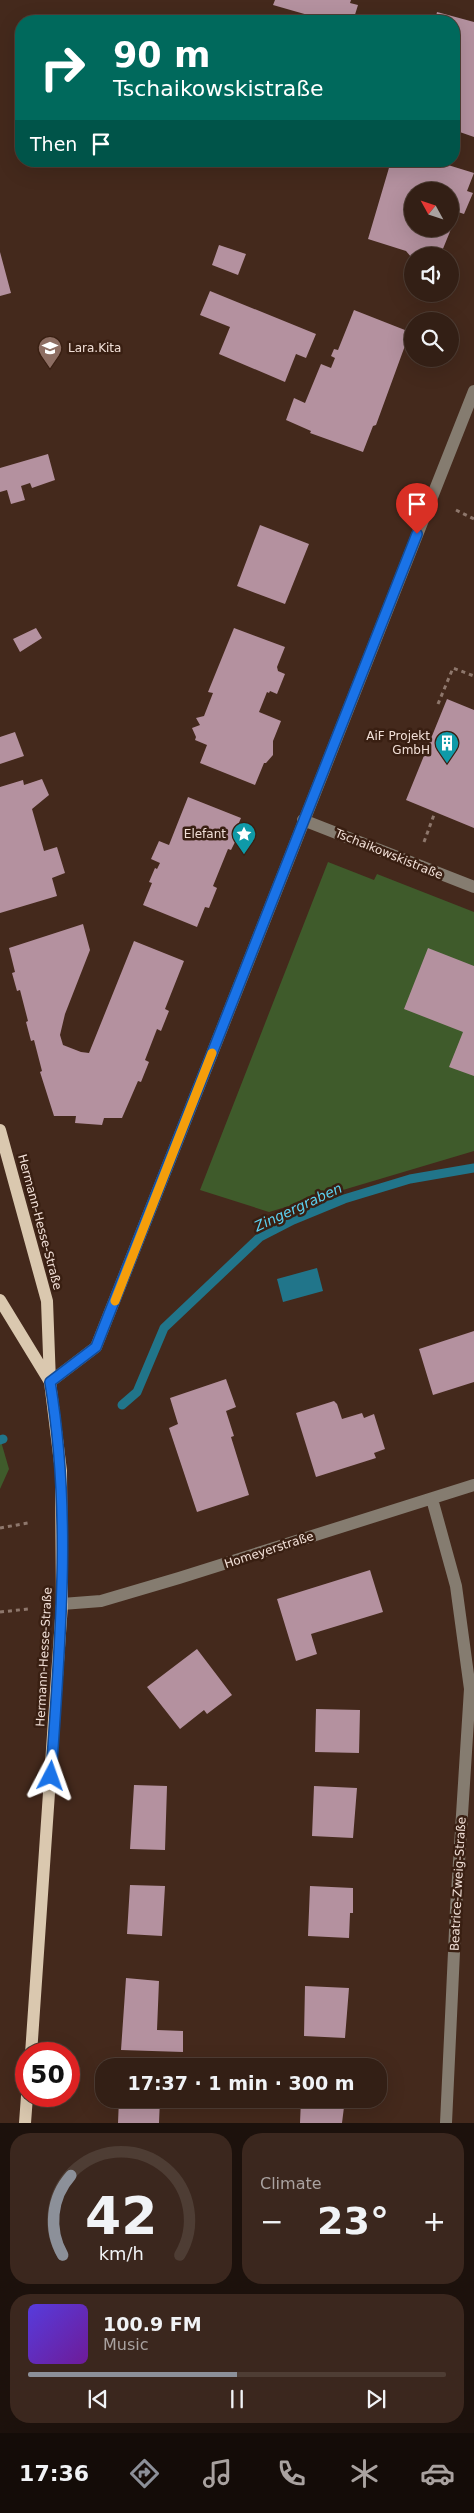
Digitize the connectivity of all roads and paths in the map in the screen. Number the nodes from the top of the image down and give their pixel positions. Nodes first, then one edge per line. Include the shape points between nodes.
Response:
1 (474, 391) edge
2 (456, 510) dead end
3 (474, 519) edge
4 (474, 676) edge
5 (438, 704) dead end
6 (435, 812) dead end
7 (303, 820) junction
8 (424, 842) dead end
9 (474, 887) edge
10 (0, 1130) edge
11 (0, 1300) edge
12 (50, 1382) junction
13 (474, 1485) edge
14 (432, 1499) junction
15 (28, 1523) dead end
16 (0, 1528) edge
17 (62, 1604) junction
18 (28, 1609) dead end
19 (0, 1612) edge
20 (32, 2042) edge
21 (27, 2107) edge
22 (25, 2123) edge
23 (446, 2123) edge

1 - 7 street
2 - 3 path
4 - 5 path via 453,668
6 - 8 path
7 - 9 street, Tschaikowskistraße
7 - 12 street via 96,1347
10 - 12 main road, Hermann-Hesse-Straße via 47,1301
11 - 12 main road, Hermann-Hesse-Straße
12 - 17 main road, Hermann-Hesse-Straße via 61,1471
13 - 14 street, Homeyerstraße
14 - 17 street, Homeyerstraße via 109,1598
14 - 23 street, Beatrice-Zweig-Straße via 456,1586 470,1689
15 - 16 path
17 - 20 main road, Hermann-Hesse-Straße
18 - 19 path
21 - 22 main road

